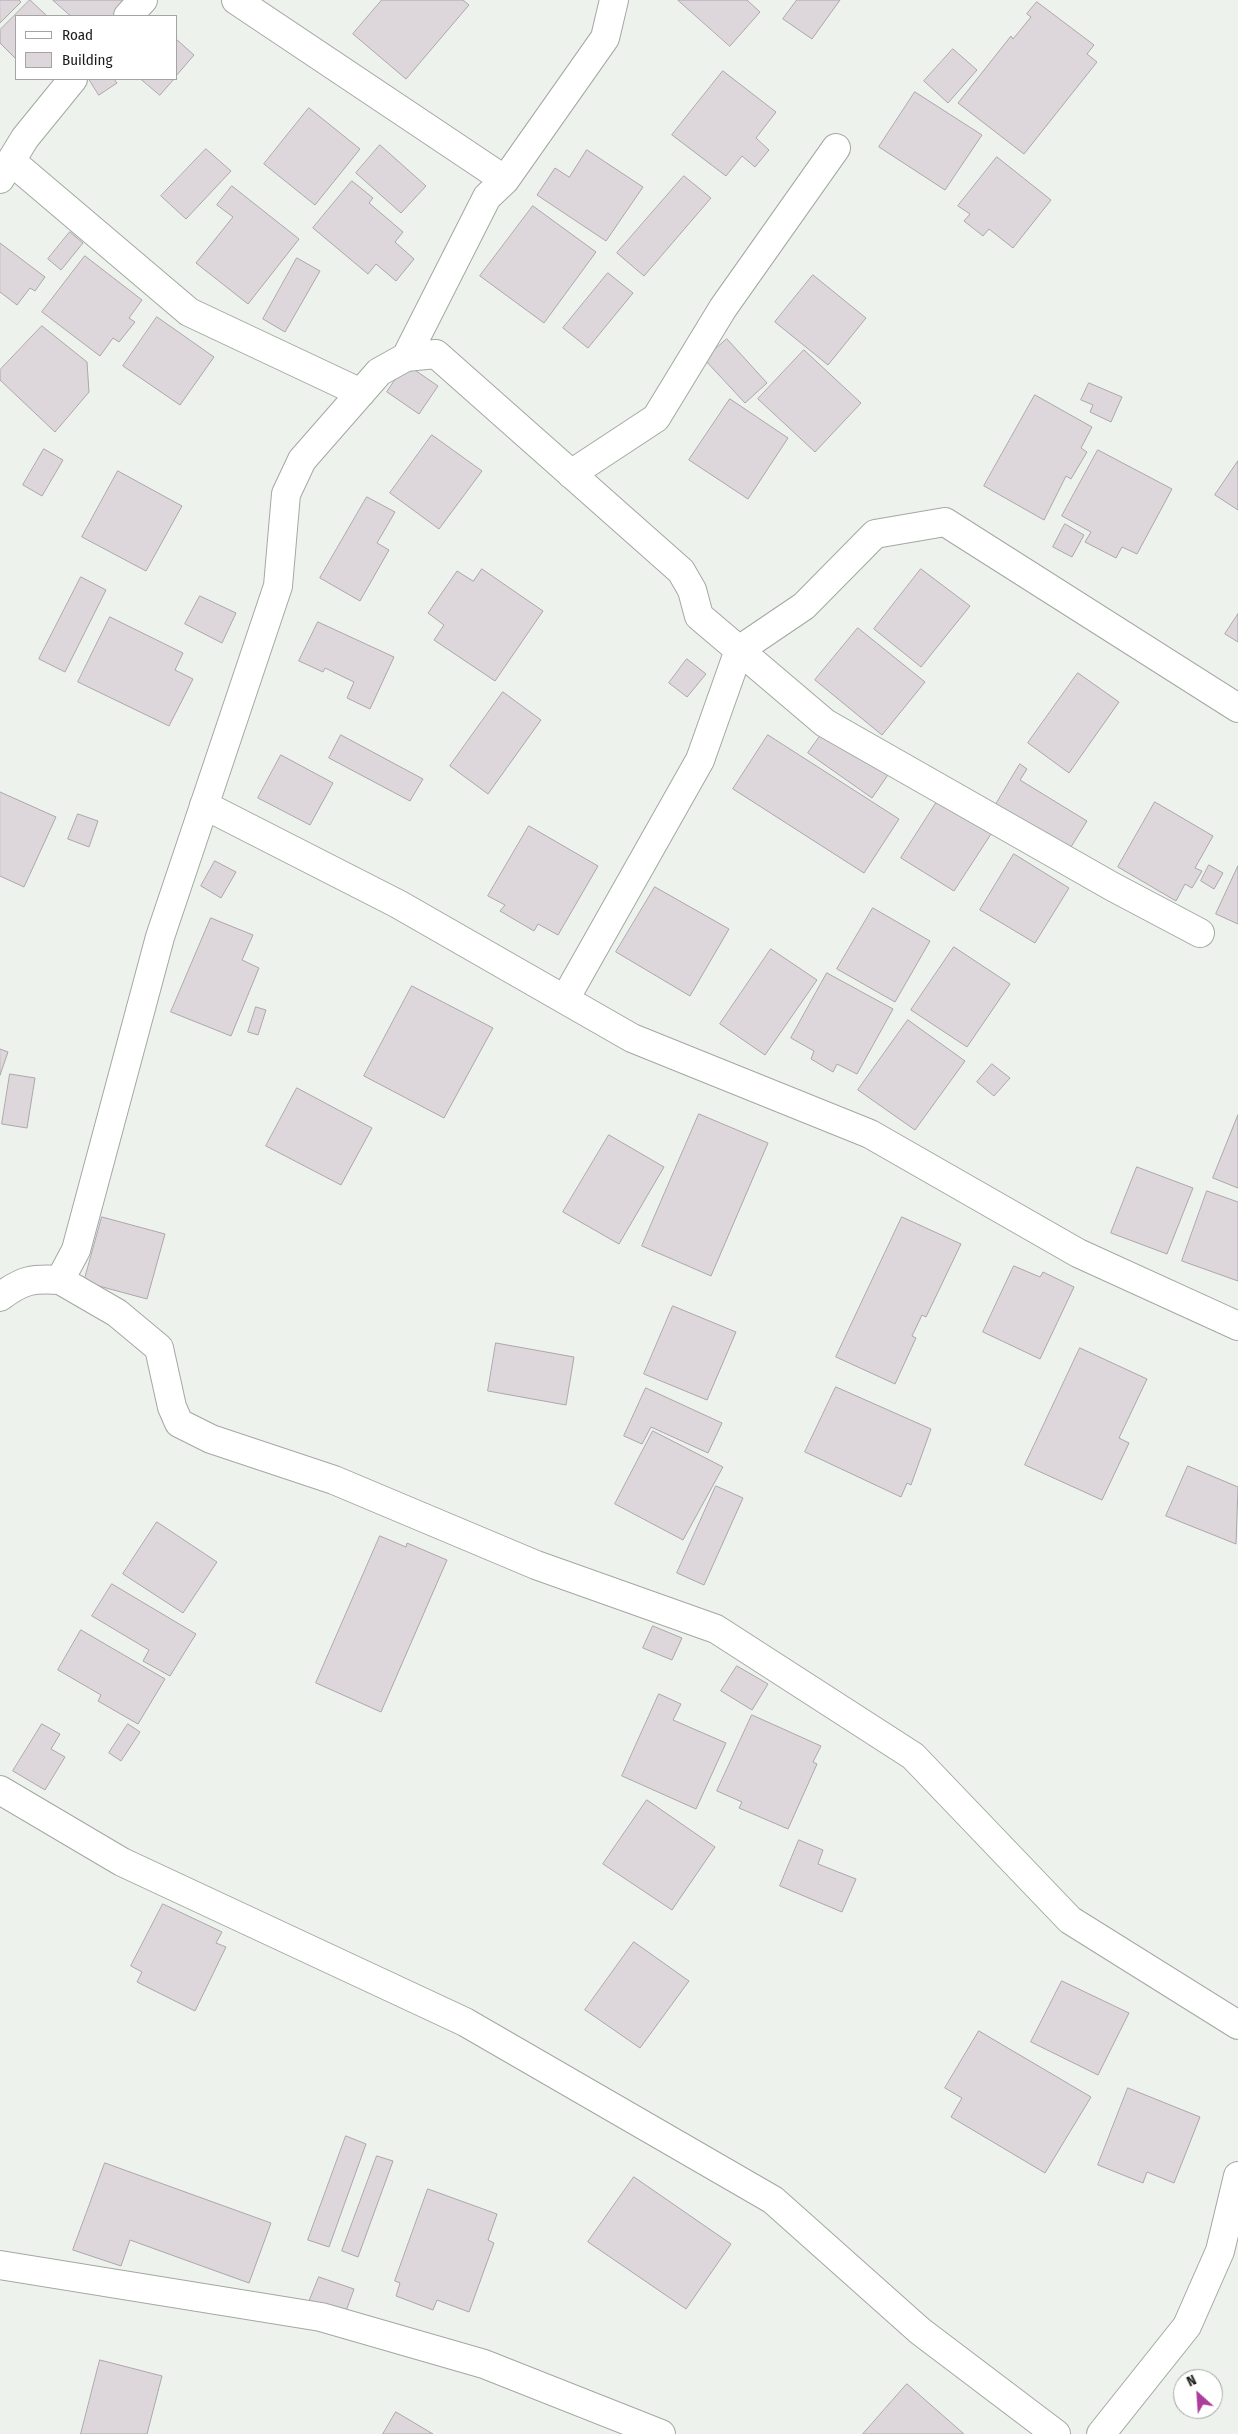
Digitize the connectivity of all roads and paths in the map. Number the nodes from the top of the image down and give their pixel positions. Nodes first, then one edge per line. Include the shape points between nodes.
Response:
1 (143, 0) edge
2 (236, 0) edge
3 (614, 0) edge
4 (129, 15) edge
5 (72, 80) edge
6 (836, 148) dead end
7 (6, 170) edge
8 (505, 180) junction
9 (406, 357) junction
10 (361, 393) junction
11 (571, 474) junction
12 (740, 650) junction
13 (1238, 708) edge
14 (204, 805) junction
15 (1200, 933) dead end
16 (565, 1000) junction
17 (60, 1280) junction
18 (0, 1297) edge
19 (1238, 1326) edge
20 (0, 1790) edge
21 (1238, 2025) edge
22 (1238, 2176) edge
23 (0, 2265) edge
24 (661, 2434) edge
25 (1056, 2434) edge
26 (1101, 2434) edge

1 - 4 street
2 - 8 street
3 - 8 street via 605,38
5 - 7 street via 26,138
6 - 11 street via 723,308 656,418
7 - 10 street via 189,312
8 - 9 street via 488,197
9 - 10 street via 379,372
9 - 11 street via 436,354
10 - 14 street via 302,460 286,494 278,586
11 - 12 street via 681,571 692,590 699,616
12 - 13 street via 804,606 875,534 945,522
12 - 15 street via 825,723
12 - 16 street via 700,760
14 - 16 street via 398,904
14 - 17 street via 160,937 76,1250
16 - 19 street via 632,1038 870,1134 1078,1253
17 - 18 street via 38,1278 16,1285
17 - 21 street via 117,1313 159,1348 172,1407 179,1423 211,1439 334,1480 536,1564 716,1629 913,1756 1070,1920
20 - 25 street via 122,1862 465,2022 773,2200 920,2331
22 - 26 street via 1220,2251 1187,2326
23 - 24 street via 321,2317 484,2364

